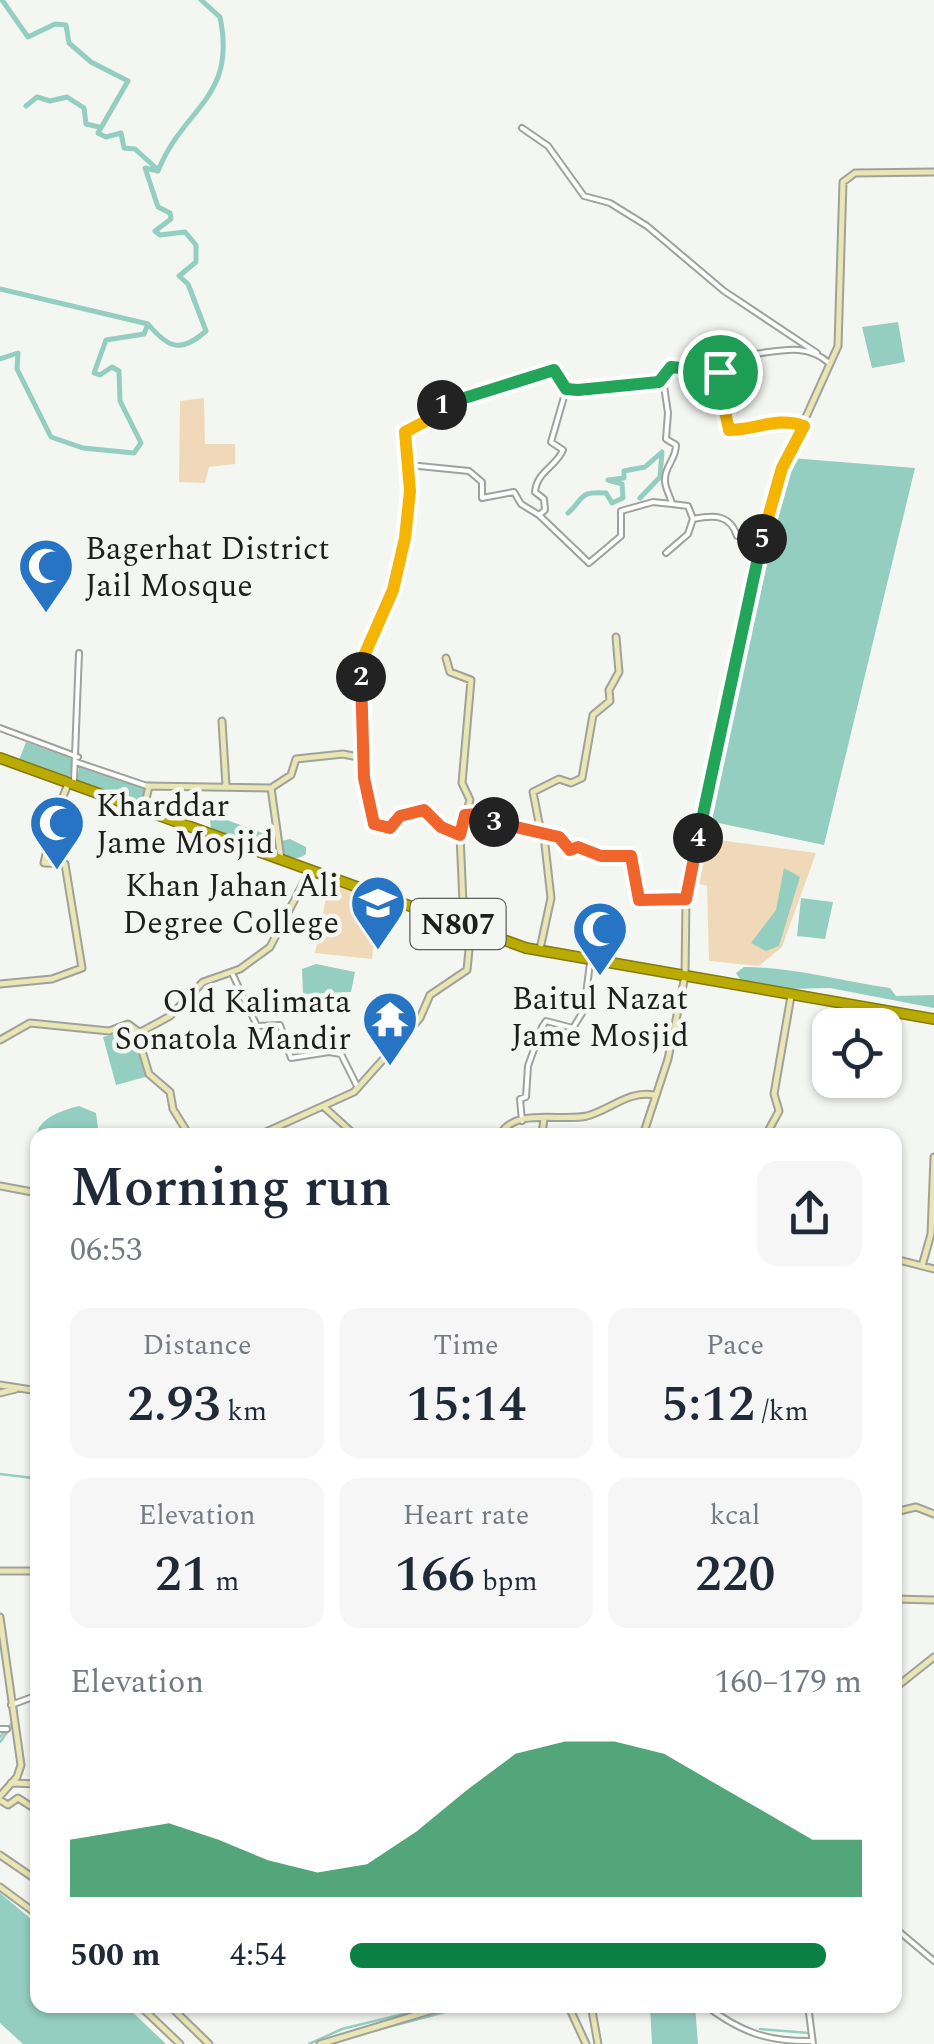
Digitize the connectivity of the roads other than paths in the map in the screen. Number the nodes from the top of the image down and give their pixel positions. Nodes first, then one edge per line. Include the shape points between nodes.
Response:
1 (522, 128) dead end
2 (934, 172) edge
3 (817, 353) junction
4 (831, 365) junction
5 (725, 373) junction
6 (663, 379) junction
7 (566, 389) junction
8 (804, 426) junction
9 (409, 465) junction
10 (672, 504) junction
11 (539, 515) junction
12 (694, 518) junction
13 (737, 536) dead end
14 (666, 554) dead end
15 (616, 637) dead end
16 (79, 653) dead end
17 (446, 658) dead end
18 (222, 721) dead end
19 (0, 728) edge
20 (0, 758) edge
21 (363, 758) junction
22 (77, 760) junction
23 (71, 784) junction
24 (148, 786) junction
25 (226, 786) junction
26 (271, 788) junction
27 (142, 812) junction
28 (465, 815) junction
29 (545, 833) junction
30 (460, 835) junction
31 (282, 862) junction
32 (309, 872) junction
33 (686, 899) junction
34 (467, 928) junction
35 (539, 950) junction
36 (590, 960) junction
37 (232, 972) junction
38 (685, 976) junction
39 (0, 984) edge
40 (791, 993) junction
41 (934, 1019) edge
42 (139, 1032) junction
43 (0, 1040) edge
44 (358, 1088) junction
45 (654, 1095) junction
46 (324, 1107) junction
47 (544, 1117) junction
48 (522, 1121) junction
49 (185, 1128) edge
50 (275, 1128) edge
51 (347, 1128) edge
52 (505, 1128) edge
53 (543, 1128) edge
54 (645, 1128) edge
55 (770, 1128) edge
56 (934, 1156) edge
57 (0, 1186) edge
58 (30, 1191) edge
59 (902, 1261) edge
60 (922, 1266) junction
61 (934, 1269) edge
62 (0, 1384) edge
63 (19, 1388) junction
64 (30, 1390) edge
65 (0, 1393) edge
66 (902, 1510) edge
67 (934, 1514) edge
68 (0, 1571) edge
69 (30, 1571) edge
70 (902, 1599) edge
71 (934, 1600) edge
72 (0, 1618) edge
73 (934, 1657) edge
74 (902, 1682) edge
75 (30, 1698) edge
76 (12, 1705) junction
77 (11, 1783) junction
78 (30, 1784) edge
79 (0, 1798) edge
80 (30, 1806) edge
81 (0, 1854) edge
82 (30, 1875) edge
83 (0, 1887) edge
84 (30, 1909) edge
85 (902, 1934) edge
86 (934, 1961) edge
87 (147, 2013) edge
88 (177, 2013) edge
89 (420, 2013) edge
90 (572, 2013) edge
91 (593, 2013) edge
92 (719, 2013) edge
93 (809, 2013) edge
94 (812, 2042) edge
95 (180, 2044) edge
96 (209, 2044) edge
97 (320, 2044) edge
98 (586, 2044) edge
99 (598, 2044) edge

1 - 3 street via 548,146 584,196 647,226 724,292
2 - 4 street via 855,173 843,182 843,302
3 - 4 street
3 - 5 street via 790,348 737,355
4 - 8 street
5 - 6 street via 671,367
5 - 8 street via 729,430 780,420
6 - 7 street
6 - 10 street via 666,439 676,446 665,479
7 - 9 street via 554,370 435,408 405,432
7 - 11 street via 551,442 564,450 535,485 546,510
8 - 33 street via 782,468 764,533
9 - 11 street via 469,471 482,482 482,498 514,492
9 - 21 street via 405,538 393,590 364,656
10 - 11 street via 628,506 617,518 620,536 589,563
10 - 12 street via 688,506
12 - 13 street via 718,516
12 - 14 street via 688,534
15 - 29 street via 619,672 610,700 593,715 582,778 533,792
16 - 22 street
17 - 28 street via 450,672 471,680
18 - 25 street
19 - 22 street
20 - 23 highway, N807
21 - 26 street via 296,758 291,775
21 - 30 street via 376,826 390,828 400,816 424,810
22 - 23 street
22 - 24 street
23 - 27 highway, N807
23 - 39 street via 44,863 65,864 82,968 52,980
24 - 25 street
24 - 27 street
25 - 26 street
26 - 31 street
27 - 31 highway, N807
28 - 29 street
28 - 30 street
29 - 33 street via 566,841 570,850 631,856 639,900
29 - 35 street via 550,898
30 - 34 street
31 - 32 highway, N807
32 - 34 highway, N807
32 - 37 street via 270,947
33 - 38 street
34 - 35 highway, N807
34 - 44 street via 467,970 430,995 420,1018
35 - 36 highway, N807
36 - 38 highway, N807
36 - 48 street via 582,1016 568,1030 546,1021 542,1026 526,1097 520,1099
37 - 42 street via 203,982 170,1016
37 - 44 street via 257,1026 280,1025 291,1058 341,1054
38 - 40 highway, N807
38 - 45 street
40 - 41 highway, N807
40 - 55 street via 774,1094 780,1111
42 - 43 street via 128,1024 109,1031 30,1023
42 - 49 street via 149,1074 170,1092
44 - 46 street
45 - 47 street via 642,1093 582,1117
45 - 54 street
46 - 50 street
46 - 51 street
47 - 48 street
47 - 53 street
48 - 52 street
56 - 60 street via 931,1234
57 - 58 street
59 - 60 street
60 - 61 street
62 - 63 street
63 - 64 street
63 - 65 street
66 - 67 street
68 - 69 street
70 - 71 street
72 - 76 street
73 - 74 street
75 - 76 street
76 - 77 street via 20,1768
77 - 78 street
77 - 79 street
79 - 80 street via 8,1806 18,1798
81 - 82 street
83 - 84 street
85 - 86 street
87 - 95 street
88 - 96 street
89 - 97 street
90 - 98 street
91 - 99 street
92 - 94 street via 759,2038
93 - 94 street

